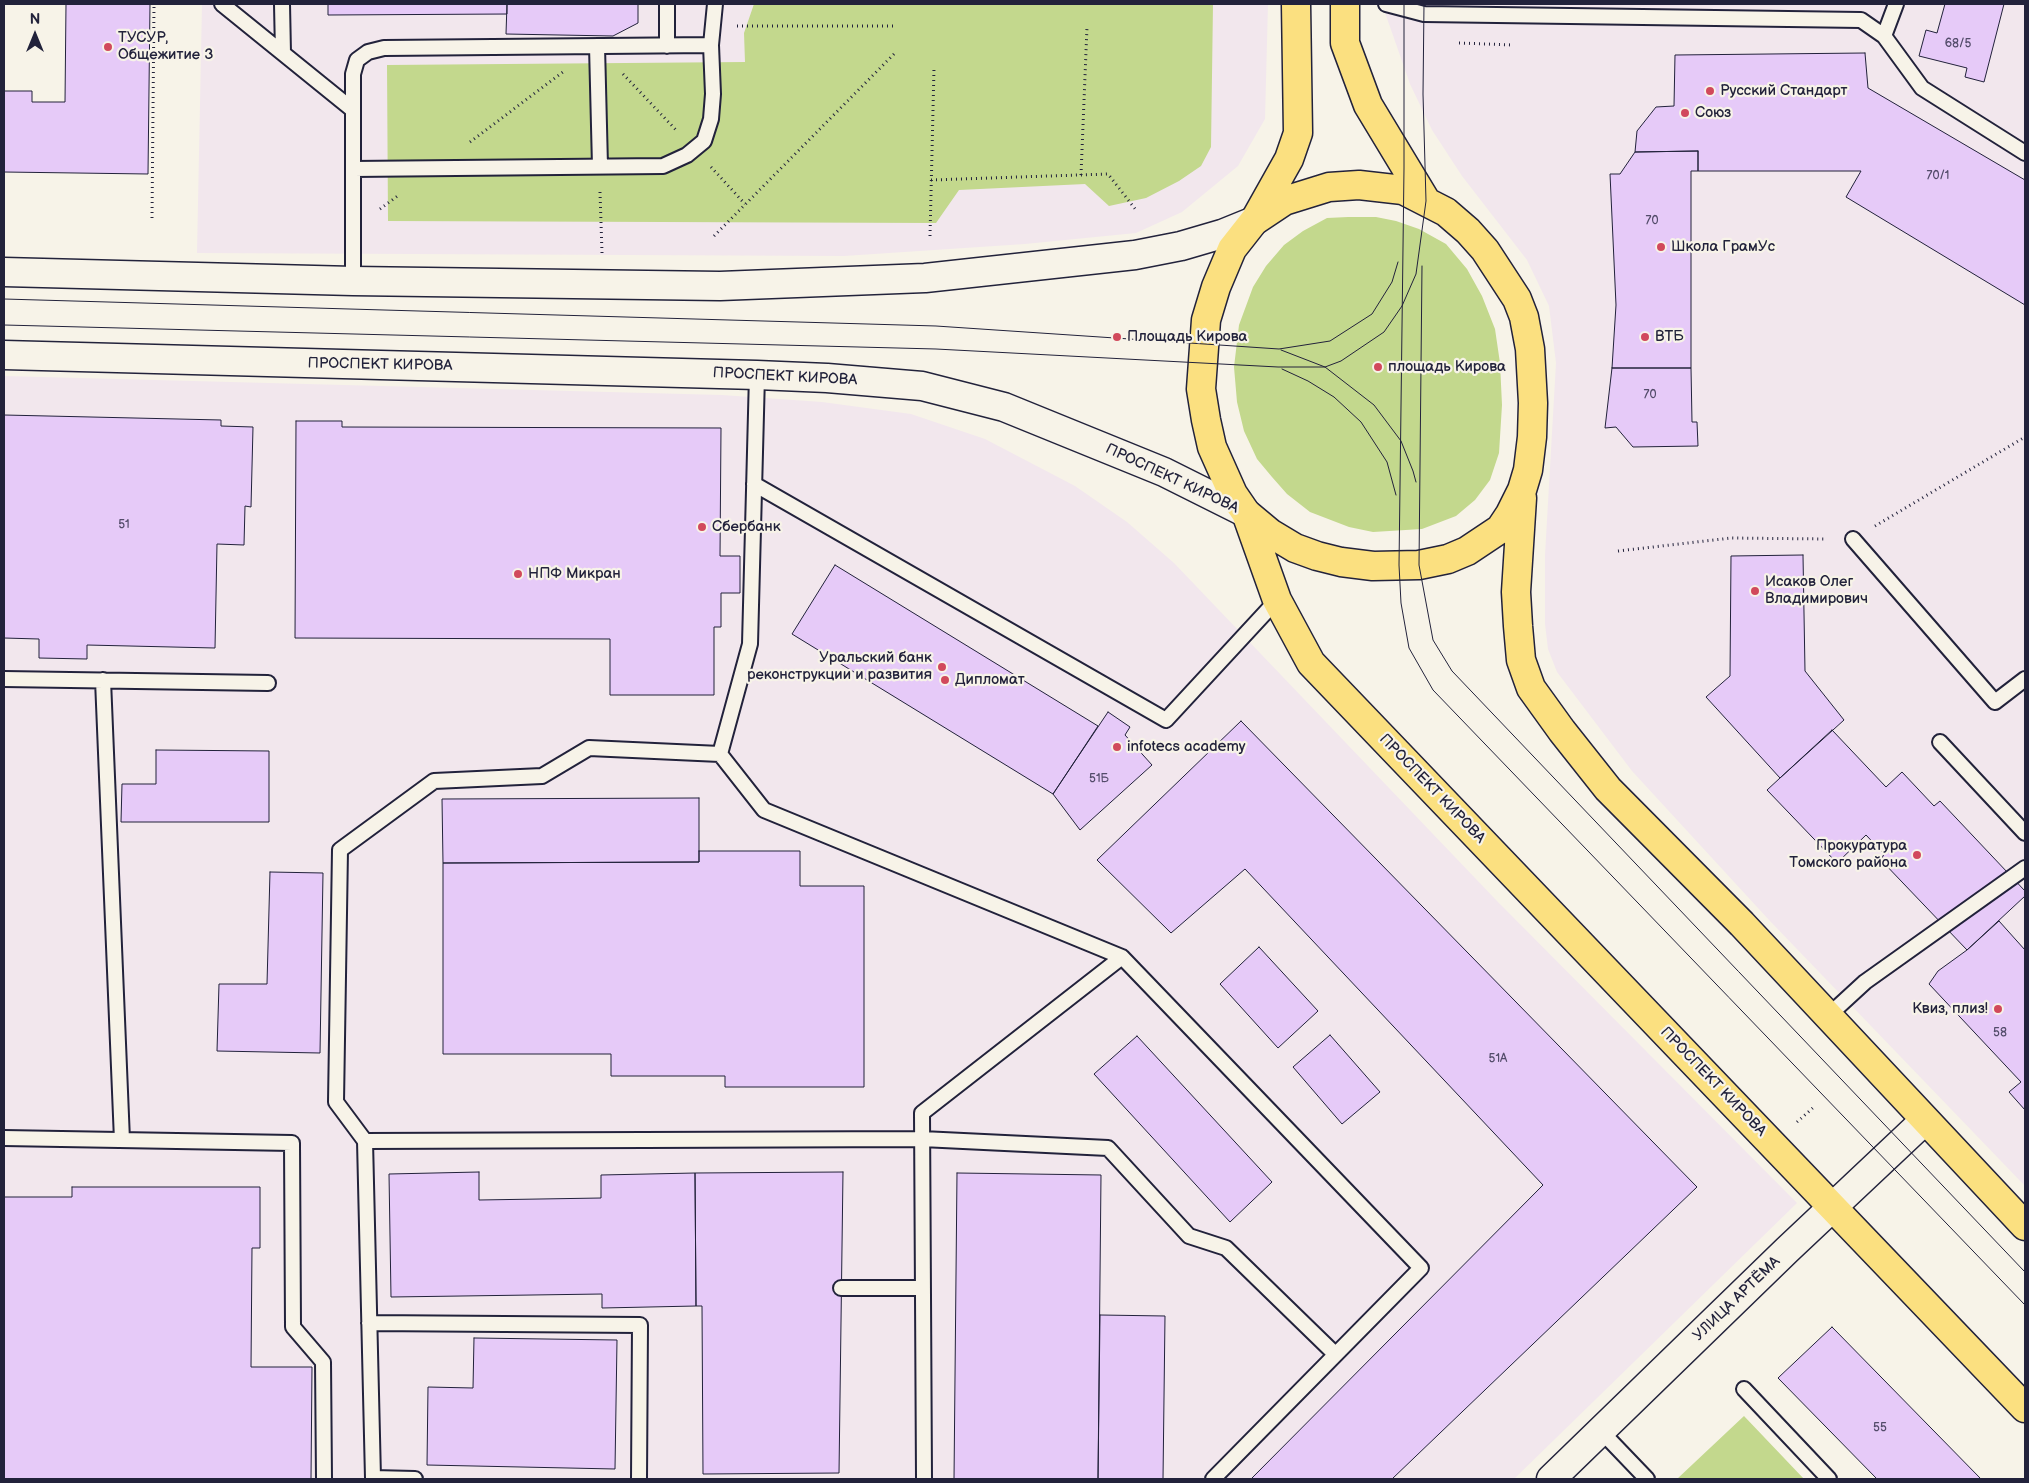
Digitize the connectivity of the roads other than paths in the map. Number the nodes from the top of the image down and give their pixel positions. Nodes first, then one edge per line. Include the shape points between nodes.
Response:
1 (222, 4) edge
2 (282, 4) edge
3 (667, 4) edge
4 (715, 4) edge
5 (1296, 4) edge
6 (1345, 4) edge
7 (1386, 4) edge
8 (1896, 4) edge
9 (1884, 36) junction
10 (711, 45) junction
11 (597, 46) junction
12 (667, 46) junction
13 (283, 53) junction
14 (353, 110) junction
15 (2025, 154) edge
16 (600, 166) junction
17 (353, 168) junction
18 (1414, 196) junction
19 (1254, 221) junction
20 (4, 272) edge
21 (353, 281) junction
22 (4, 355) edge
23 (757, 375) junction
24 (754, 484) junction
25 (1522, 490) junction
26 (1246, 513) junction
27 (1853, 539) road end
28 (1277, 600) junction
29 (4, 679) edge
30 (2025, 679) edge
31 (103, 680) junction
32 (268, 684) dead end
33 (1940, 742) dead end
34 (720, 754) junction
35 (2025, 833) edge
36 (2025, 868) edge
37 (1122, 957) junction
38 (1828, 1016) junction
39 (1924, 1121) junction
40 (4, 1138) edge
41 (922, 1139) junction
42 (122, 1140) junction
43 (364, 1141) junction
44 (1833, 1207) junction
45 (2025, 1226) edge
46 (841, 1288) dead end
47 (923, 1288) junction
48 (369, 1323) junction
49 (1335, 1354) junction
50 (1744, 1389) dead end
51 (2025, 1408) edge
52 (1601, 1431) junction
53 (324, 1479) edge
54 (415, 1479) edge
55 (639, 1479) edge
56 (924, 1479) edge
57 (1213, 1479) edge
58 (1551, 1479) edge
59 (1647, 1479) edge
60 (1829, 1479) edge

1 - 13 lane
2 - 13 lane
3 - 12 lane
4 - 10 lane
5 - 19 main road via 1298,134 1282,172
6 - 18 main road via 1346,43 1368,105
7 - 9 lane via 1424,14 1861,20
8 - 9 lane
9 - 15 lane via 1922,88
10 - 12 lane
10 - 16 lane via 713,94 711,119 704,141 687,156 663,166
11 - 12 lane
11 - 14 lane via 384,48 368,52 357,60 353,74
11 - 16 lane
13 - 14 lane
14 - 17 lane
16 - 17 lane
17 - 21 lane
18 - 19 main road via 1359,184 1329,187 1284,201
18 - 25 main road via 1446,212 1485,250 1517,299 1524,317 1530,349 1533,403 1529,462
19 - 21 main road via 1181,246 935,277 720,286
19 - 26 main road via 1232,249 1223,267 1206,320 1202,345 1201,389 1212,447 1233,494
20 - 21 main road
22 - 23 main road, ПРОСПЕКТ КИРОВА
23 - 24 lane
23 - 26 main road, ПРОСПЕКТ КИРОВА via 922,386 1004,407 1164,472
24 - 28 lane via 1166,720
24 - 34 lane via 750,644
25 - 26 main road via 1500,529 1484,542 1448,559 1419,565 1373,566 1317,556 1270,533
25 - 38 main road via 1517,609 1521,660 1531,688 1608,789
26 - 28 main road, ПРОСПЕКТ КИРОВА
27 - 30 lane via 1995,702
28 - 44 main road, ПРОСПЕКТ КИРОВА via 1311,663
29 - 31 lane
31 - 32 lane
31 - 42 lane
33 - 35 lane
34 - 37 lane via 764,810
34 - 43 lane via 588,748 542,776 434,781 340,850 336,1102
36 - 38 lane via 1865,982
37 - 41 lane via 922,1113
37 - 49 lane via 1421,1268
38 - 39 main road
39 - 44 main road, УЛИЦА АРТЁМА
39 - 45 main road
40 - 42 lane
41 - 43 lane
41 - 47 lane
41 - 49 lane via 1108,1148 1189,1236 1226,1248
42 - 53 lane via 292,1143 293,1326 323,1362
43 - 48 lane
44 - 51 main road, ПРОСПЕКТ КИРОВА
44 - 52 main road, УЛИЦА АРТЁМА
46 - 47 lane
47 - 56 lane
48 - 54 lane via 373,1478
48 - 55 lane via 640,1325
49 - 57 lane
50 - 60 lane
52 - 58 main road, УЛИЦА АРТЁМА
52 - 59 lane

